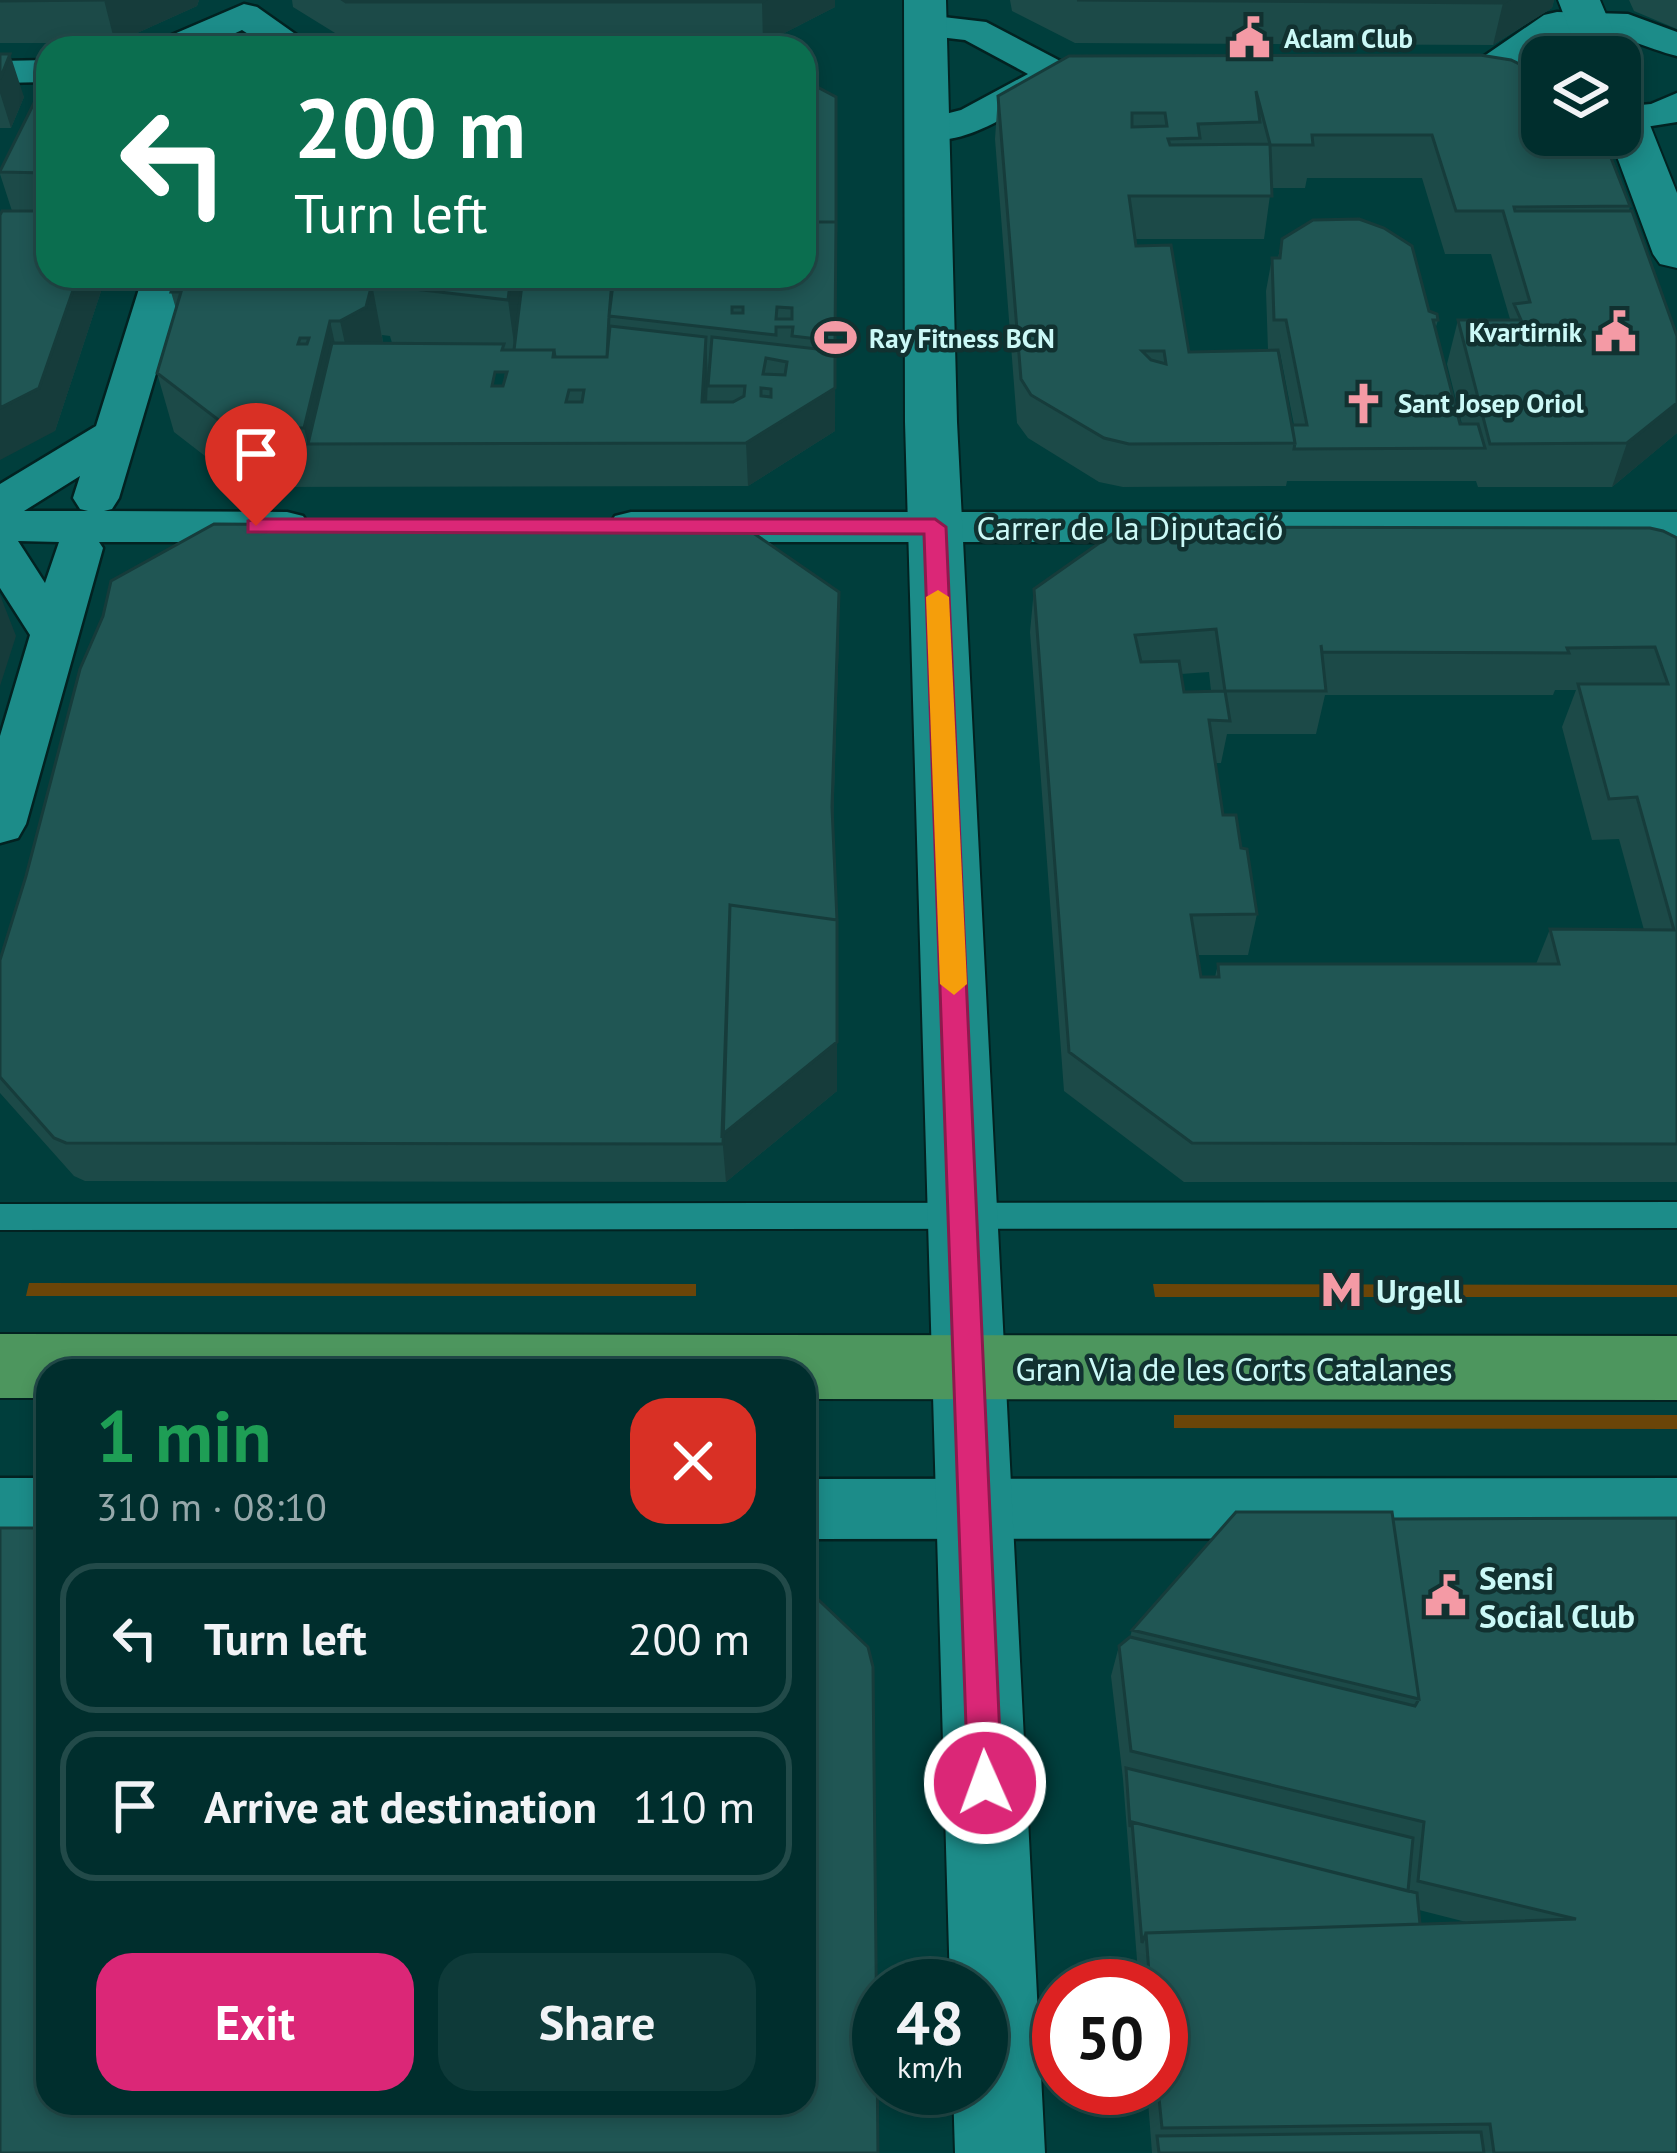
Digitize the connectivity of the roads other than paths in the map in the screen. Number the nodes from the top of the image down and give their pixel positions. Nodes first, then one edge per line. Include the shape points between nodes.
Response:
1 (246, 7) edge
2 (926, 13) edge
3 (1599, 26) edge
4 (194, 36) edge
5 (281, 36) edge
6 (1677, 45) edge
7 (1444, 70) edge
8 (36, 71) edge
9 (0, 72) edge
10 (1057, 74) junction
11 (1103, 74) edge
12 (1677, 105) edge
13 (1641, 115) edge
14 (951, 125) junction
15 (1638, 156) edge
16 (1677, 254) edge
17 (160, 288) edge
18 (117, 433) junction
19 (14, 495) edge
20 (96, 498) dead end
21 (0, 526) edge
22 (224, 527) junction
23 (320, 527) edge
24 (596, 527) edge
25 (935, 527) junction
26 (1677, 527) edge
27 (79, 548) dead end
28 (0, 551) edge
29 (169, 570) edge
30 (116, 602) edge
31 (56, 637) junction
32 (0, 824) edge
33 (962, 1216) junction
34 (1677, 1216) edge
35 (0, 1217) edge
36 (0, 1366) edge
37 (36, 1366) edge
38 (816, 1368) edge
39 (969, 1368) junction
40 (1677, 1368) edge
41 (0, 1508) edge
42 (36, 1508) edge
43 (1677, 1508) edge
44 (816, 1509) edge
45 (974, 1511) junction
46 (1000, 2153) edge

1 - 4 street
1 - 5 street
2 - 10 street
2 - 14 main road
3 - 6 street
3 - 7 street via 1548,28 1507,78
8 - 9 street
10 - 11 street
10 - 14 street
12 - 13 street
14 - 25 main road
15 - 16 main road
17 - 18 street
18 - 19 street
18 - 20 street
21 - 22 street
22 - 23 street
22 - 29 street
24 - 25 street, Carrer de la Diputació
25 - 26 street, Carrer de la Diputació
25 - 33 main road
27 - 31 street
28 - 31 street
30 - 31 street
31 - 32 street
33 - 34 lane
33 - 35 lane
33 - 39 main road
36 - 37 main road, Gran Via de les Corts Catalanes
38 - 39 main road, Gran Via de les Corts Catalanes
39 - 40 main road, Gran Via de les Corts Catalanes
39 - 45 main road
41 - 42 street
43 - 45 street
44 - 45 street
45 - 46 main road

